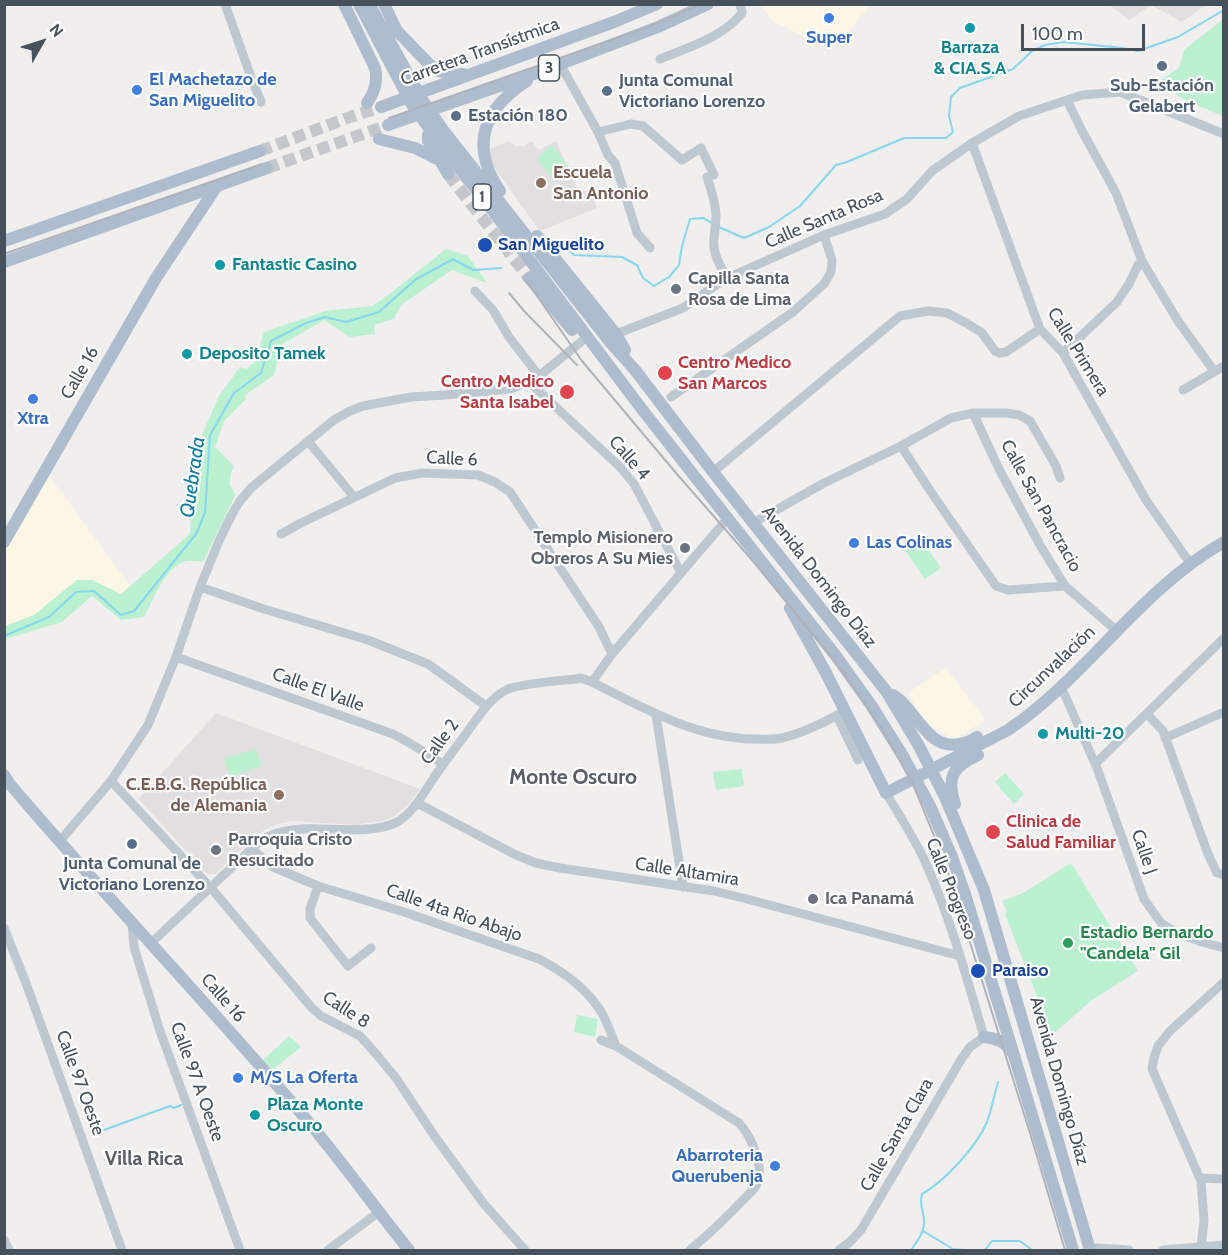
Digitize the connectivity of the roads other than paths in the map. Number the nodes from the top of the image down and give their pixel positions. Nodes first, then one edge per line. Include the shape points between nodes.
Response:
1 (225, 4) edge
2 (344, 4) edge
3 (359, 4) edge
4 (369, 4) edge
5 (384, 4) edge
6 (657, 4) edge
7 (708, 4) edge
8 (740, 4) edge
9 (397, 31) junction
10 (370, 55) junction
11 (660, 59) dead end
12 (560, 64) junction
13 (545, 70) junction
14 (474, 73) junction
15 (1067, 100) junction
16 (261, 102) dead end
17 (367, 103) dead end
18 (381, 107) tunnel mouth
19 (388, 125) tunnel mouth
20 (598, 132) junction
21 (1224, 134) edge
22 (379, 139) dead end
23 (972, 143) junction
24 (260, 151) tunnel mouth
25 (439, 160) junction
26 (267, 168) tunnel mouth
27 (448, 174) tunnel mouth
28 (216, 186) junction
29 (500, 191) junction
30 (178, 199) junction
31 (190, 224) junction
32 (824, 236) junction
33 (4, 242) edge
34 (650, 248) dead end
35 (4, 261) edge
36 (1143, 261) junction
37 (530, 278) tunnel mouth
38 (728, 278) junction
39 (475, 291) dead end
40 (1040, 329) junction
41 (616, 334) junction
42 (582, 341) junction
43 (1063, 353) junction
44 (1224, 366) edge
45 (635, 370) junction
46 (1214, 371) junction
47 (539, 375) junction
48 (620, 380) junction
49 (529, 382) junction
50 (1183, 390) dead end
51 (670, 397) dead end
52 (974, 413) junction
53 (308, 441) junction
54 (901, 446) junction
55 (713, 472) junction
56 (1060, 478) dead end
57 (354, 497) junction
58 (727, 519) junction
59 (753, 523) junction
60 (281, 534) dead end
61 (4, 542) edge
62 (1224, 542) edge
63 (1190, 563) junction
64 (681, 573) junction
65 (774, 578) junction
66 (1065, 586) junction
67 (200, 587) junction
68 (1117, 631) junction
69 (1224, 638) edge
70 (612, 654) junction
71 (176, 657) junction
72 (1091, 657) junction
73 (592, 681) junction
74 (886, 691) junction
75 (1063, 691) junction
76 (486, 706) junction
77 (1224, 712) edge
78 (841, 713) junction
79 (1147, 714) junction
80 (656, 715) junction
81 (1165, 738) junction
82 (858, 760) dead end
83 (443, 764) junction
84 (1096, 764) junction
85 (4, 775) edge
86 (111, 781) junction
87 (886, 793) junction
88 (417, 804) junction
89 (58, 842) junction
90 (966, 845) junction
91 (252, 849) junction
92 (1224, 875) edge
93 (318, 886) junction
94 (683, 887) junction
95 (211, 888) junction
96 (132, 923) junction
97 (4, 928) edge
98 (151, 943) junction
99 (371, 948) dead end
100 (1224, 948) edge
101 (960, 956) junction
102 (1224, 982) edge
103 (984, 1037) junction
104 (601, 1040) dead end
105 (616, 1046) junction
106 (1015, 1059) junction
107 (1200, 1178) junction
108 (1224, 1179) edge
109 (379, 1212) junction
110 (4, 1240) edge
111 (1224, 1245) edge
112 (1201, 1247) junction
113 (1089, 1250) edge
114 (9, 1251) edge
115 (122, 1251) edge
116 (240, 1251) edge
117 (328, 1251) edge
118 (409, 1251) edge
119 (525, 1251) edge
120 (690, 1251) edge
121 (839, 1251) edge
122 (1073, 1251) edge
123 (1129, 1251) edge
124 (1162, 1251) edge

1 - 16 street
2 - 10 main road
3 - 48 main road, Avenida Domingo Díaz / 1 via 411,103
4 - 45 main road, Avenida Domingo Díaz via 442,130
5 - 9 main road
6 - 14 main road, Carretera Transístmica / 3
7 - 12 main road, Carretera Transístmica / 3
8 - 11 street via 742,13 717,35
9 - 10 main road via 395,54 383,60
9 - 14 main road via 439,71
10 - 17 main road via 376,81
12 - 13 main road, Carretera Transístmica / 3
12 - 20 street
13 - 19 main road, Carretera Transístmica / 3
13 - 29 main road via 503,98 488,121 484,156
14 - 18 main road, Carretera Transístmica / 3
15 - 21 street, Calle Santa Rosa via 1120,92
15 - 23 street, Calle Santa Rosa via 1019,116
15 - 36 street via 1116,193
20 - 34 street via 615,163 637,233
20 - 38 street via 631,124 643,126 682,160 701,148 714,176 707,177 716,219 714,250
22 - 25 main road via 410,146
23 - 32 street, Calle Santa Rosa via 932,171 907,199 885,214
23 - 40 street, Calle Primera
24 - 33 main road
25 - 27 main road
25 - 29 main road via 428,138 435,127 445,125
26 - 28 main road
28 - 30 main road
28 - 31 main road, Calle 16
29 - 41 main road
30 - 31 main road via 191,210
30 - 35 main road
31 - 61 main road, Calle 16
32 - 38 street, Calle Santa Rosa
32 - 51 street via 832,260 824,284 793,312
36 - 43 street via 1117,302
36 - 46 street via 1178,321
37 - 42 main road
38 - 41 street, Calle Santa Rosa via 683,308
39 - 47 street
40 - 43 street, Calle Primera
40 - 55 street via 1000,353 982,333 947,313 928,311 900,316
41 - 45 main road
42 - 47 street
42 - 48 main road via 601,365
43 - 63 street, Calle Primera via 1146,500
44 - 46 street
45 - 55 main road, Avenida Domingo Díaz
46 - 50 street
47 - 49 street
48 - 58 main road, Avenida Domingo Díaz
49 - 53 street via 510,389 411,397 363,406 334,420
49 - 64 street, Calle 4 via 634,484
52 - 54 street, Calle San Pancracio via 951,418
52 - 56 street, Calle San Pancracio via 1006,413 1030,421
52 - 66 street, Calle San Pancracio via 1009,488
53 - 57 street
53 - 67 street via 240,501
54 - 59 street, Calle San Pancracio
54 - 66 street via 996,586 1008,590
55 - 59 main road, Avenida Domingo Díaz
57 - 60 street, Calle 6
57 - 70 street, Calle 6 via 395,478 422,473 478,475 495,482 510,492 599,627
58 - 64 street
58 - 65 main road, Avenida Domingo Díaz
59 - 74 main road, Avenida Domingo Díaz
62 - 63 main road, Circunvalación
63 - 68 main road, Circunvalación
64 - 70 street
65 - 78 main road
65 - 106 main road, Avenida Domingo Díaz via 870,705 930,806 965,894
66 - 68 street, Calle San Pancracio
67 - 71 street
67 - 76 street via 368,640 428,664
68 - 72 main road, Circunvalación
69 - 79 street
70 - 73 street
71 - 83 street, Calle El Valle via 393,734
71 - 86 street via 148,725
72 - 74 main road via 1018,715 965,743 952,745 938,740 925,731 897,697
72 - 75 main road
72 - 87 main road, Circunvalación via 1057,691 1008,730
73 - 76 street, Calle 2 via 576,678 520,686
73 - 80 street
74 - 90 main road, Avenida Domingo Díaz via 920,746
75 - 84 street, Calle J
75 - 90 main road via 1024,729 967,760 953,773 951,793 963,823
76 - 83 street, Calle 2
77 - 81 street
78 - 80 street via 814,727 769,739 709,733
78 - 82 street
78 - 87 main road
79 - 81 street
79 - 84 street
80 - 94 street
81 - 92 street via 1208,854 1218,873
83 - 88 street, Calle 2
84 - 100 street, Calle J via 1144,899 1161,923 1177,933
85 - 89 main road, Calle 16
86 - 89 street
86 - 95 street, Calle 8
87 - 101 street, Calle Progreso via 922,856
88 - 91 street, Calle 2 via 406,816 386,827 354,831 292,829 270,834
88 - 94 street, Calle Altamira via 536,862
89 - 96 main road, Calle 16
90 - 113 main road, Avenida Domingo Díaz via 984,890
91 - 93 street, Calle 4ta Rio Abajo via 273,867
91 - 95 street, Calle 2
93 - 99 street via 310,918 348,966
93 - 105 street, Calle 4ta Rio Abajo via 404,912 555,967 591,999
94 - 101 street, Calle Altamira via 747,899
95 - 98 street, Calle 2
95 - 119 street, Calle 8 via 312,1008 360,1036 377,1055 484,1204
96 - 98 main road, Calle 16
96 - 116 street, Calle 97 A Oeste via 134,947 160,1031
97 - 115 street, Calle 97 Oeste
98 - 109 main road, Calle 16 via 312,1127
101 - 103 street, Calle Progreso
102 - 107 street via 1170,1031 1158,1046 1152,1069
103 - 106 main road via 1010,1047
103 - 121 street, Calle Santa Clara via 962,1058 861,1230
104 - 105 street
105 - 120 street via 739,1123 757,1156 757,1185
106 - 122 main road, Avenida Domingo Díaz
107 - 108 street
107 - 112 street via 1204,1221
109 - 117 street
109 - 118 main road, Calle 16
110 - 114 street
111 - 112 street
112 - 124 street
113 - 123 street

